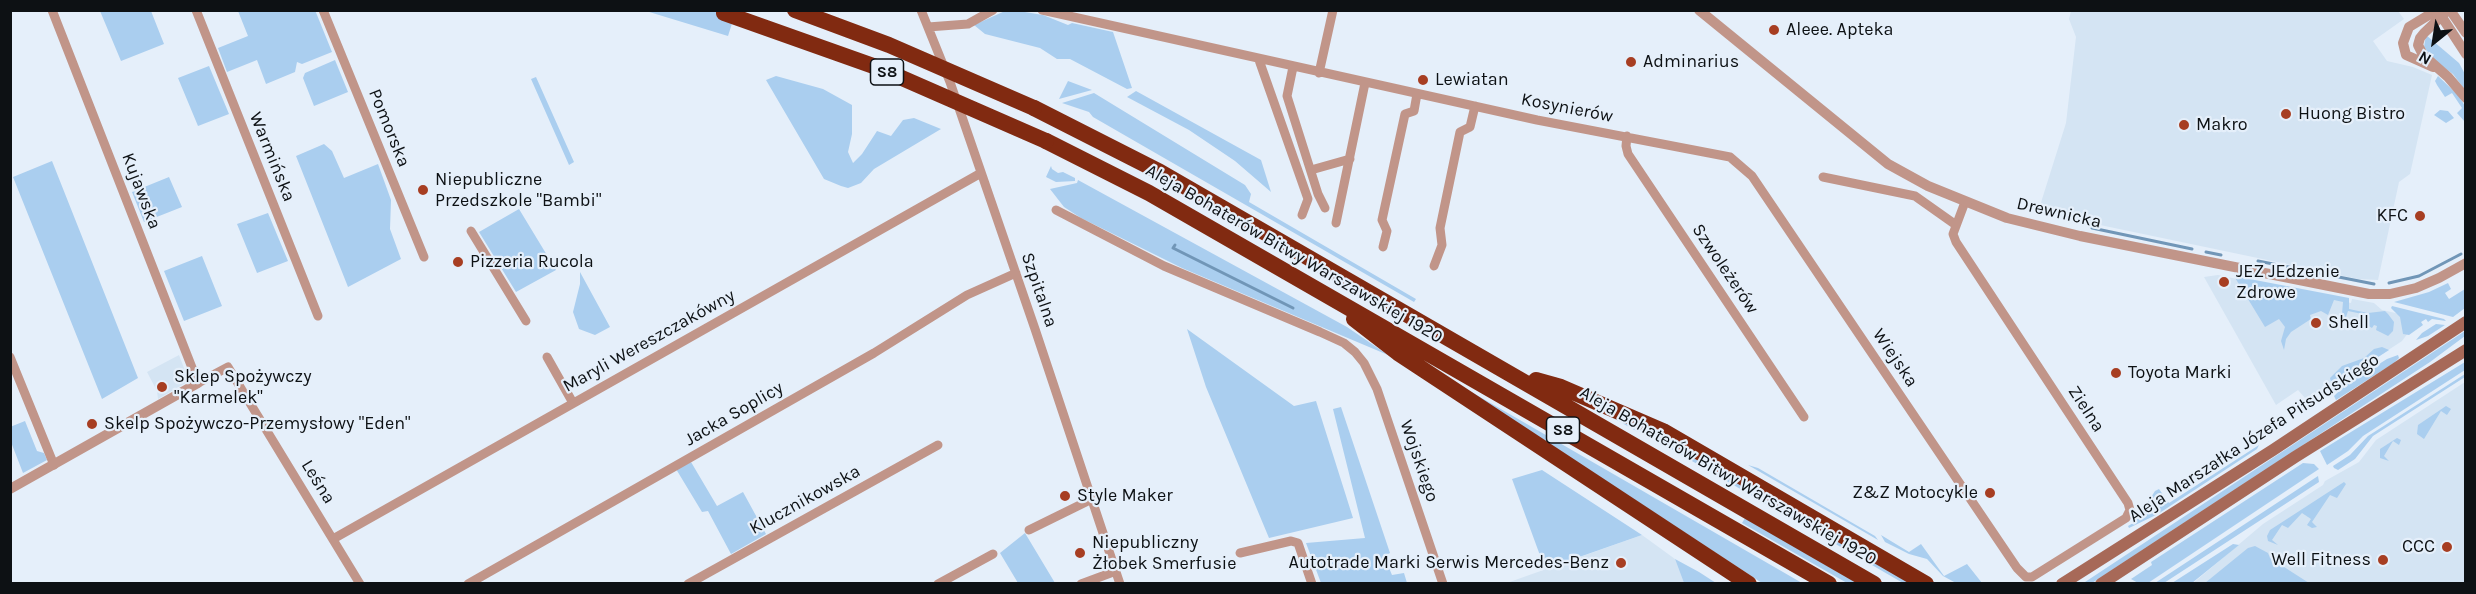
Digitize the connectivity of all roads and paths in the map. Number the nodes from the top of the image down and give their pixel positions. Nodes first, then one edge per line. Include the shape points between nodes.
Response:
1 (52, 10) edge
2 (196, 10) edge
3 (323, 10) edge
4 (795, 10) edge
5 (921, 10) edge
6 (993, 10) edge
7 (1042, 10) edge
8 (1333, 10) edge
9 (1699, 10) edge
10 (719, 12) edge
11 (2443, 12) edge
12 (928, 27) junction
13 (2466, 33) edge
14 (2466, 54) edge
15 (1259, 60) junction
16 (1293, 67) junction
17 (2438, 69) junction
18 (1319, 73) junction
19 (1365, 83) junction
20 (1417, 94) junction
21 (2466, 98) edge
22 (1475, 106) junction
23 (1627, 136) junction
24 (1730, 157) joint
25 (1350, 159) junction
26 (1311, 170) junction
27 (981, 172) junction
28 (1823, 177) dead end
29 (1965, 202) junction
30 (1325, 208) dead end
31 (1056, 210) dead end
32 (1302, 214) dead end
33 (1336, 223) dead end
34 (1956, 225) junction
35 (471, 231) dead end
36 (1383, 247) dead end
37 (424, 257) dead end
38 (2466, 263) edge
39 (1434, 266) dead end
40 (1016, 273) junction
41 (1298, 277) junction
42 (318, 316) dead end
43 (526, 321) dead end
44 (2466, 322) edge
45 (2466, 350) edge
46 (10, 357) edge
47 (547, 357) dead end
48 (1512, 374) junction
49 (198, 383) junction
50 (573, 403) junction
51 (1804, 417) dead end
52 (938, 445) dead end
53 (54, 465) junction
54 (10, 489) edge
55 (1092, 499) junction
56 (1029, 530) dead end
57 (333, 539) junction
58 (1240, 553) dead end
59 (993, 554) dead end
60 (1116, 571) junction
61 (2032, 577) joint
62 (360, 584) edge
63 (468, 584) edge
64 (688, 584) edge
65 (938, 584) edge
66 (1081, 584) edge
67 (1120, 584) edge
68 (1312, 584) edge
69 (1443, 584) edge
70 (1749, 584) edge
71 (1829, 584) edge
72 (1874, 584) edge
73 (1926, 584) edge
74 (2062, 584) edge
75 (2101, 584) edge

1 - 49 street, Kujawska
2 - 42 street, Warmińska
3 - 37 street, Pomorska
4 - 48 highway, Aleja Bohaterów Bitwy Warszawskiej 1920 / S8, bridge via 889,45 1034,108 1160,172
5 - 12 street, Szpitalna
6 - 12 street via 968,24
7 - 15 street, Kosynierów
8 - 18 street
9 - 29 street, Drewnicka via 1888,164
10 - 41 highway, Aleja Bohaterów Bitwy Warszawskiej 1920 / S8, bridge via 888,72 1046,141 1149,193
11 - 13 street
11 - 14 street
11 - 17 street via 2418,42 2423,55
11 - 17 street via 2409,27 2403,43 2410,58
12 - 27 street, Szpitalna
15 - 16 street, Kosynierów
15 - 32 street via 1308,200
16 - 18 street, Kosynierów
16 - 26 street via 1287,96
17 - 21 street
18 - 19 street, Kosynierów
19 - 20 street, Kosynierów
19 - 25 street
20 - 22 street, Kosynierów
20 - 36 street via 1414,111 1405,114 1393,167 1382,220 1387,231
22 - 23 street, Kosynierów
22 - 39 street via 1470,127 1460,132 1440,228 1442,245
23 - 24 street, Kosynierów
23 - 51 street, Szwoleżerów via 1628,154
24 - 61 street, Wiejska via 1752,176 2017,568 2026,577
25 - 26 street
25 - 33 street
26 - 30 street
27 - 40 street, Szpitalna
27 - 50 street, Maryli Wereszczakówny
28 - 34 street via 1916,196
29 - 34 street
29 - 38 street, Drewnicka via 2007,218 2080,236 2369,294 2416,288
31 - 69 street, Wojskiego via 1164,266 1334,338 1355,352 1377,389
34 - 61 street, Zielna via 1956,243 2130,510 2126,518
35 - 43 street
40 - 55 street, Szpitalna
40 - 63 street, Jacka Soplicy via 967,295 874,353
41 - 70 highway via 1398,352
41 - 71 highway, Aleja Bohaterów Bitwy Warszawskiej 1920 / S8
44 - 74 main road, Aleja Marszałka Józefa Piłsudskiego
45 - 75 main road
46 - 53 street
47 - 50 street
48 - 72 highway, Aleja Bohaterów Bitwy Warszawskiej 1920 / S8
48 - 73 highway via 1561,387 1663,431
49 - 53 street
49 - 57 street, Leśna via 228,367
50 - 57 street, Maryli Wereszczakówny
52 - 64 street, Klucznikowska
53 - 54 street
55 - 56 street
55 - 60 street, Szpitalna
57 - 62 street, Leśna
58 - 68 street via 1291,541 1298,543
59 - 65 street
60 - 66 street
60 - 67 street, Szpitalna

